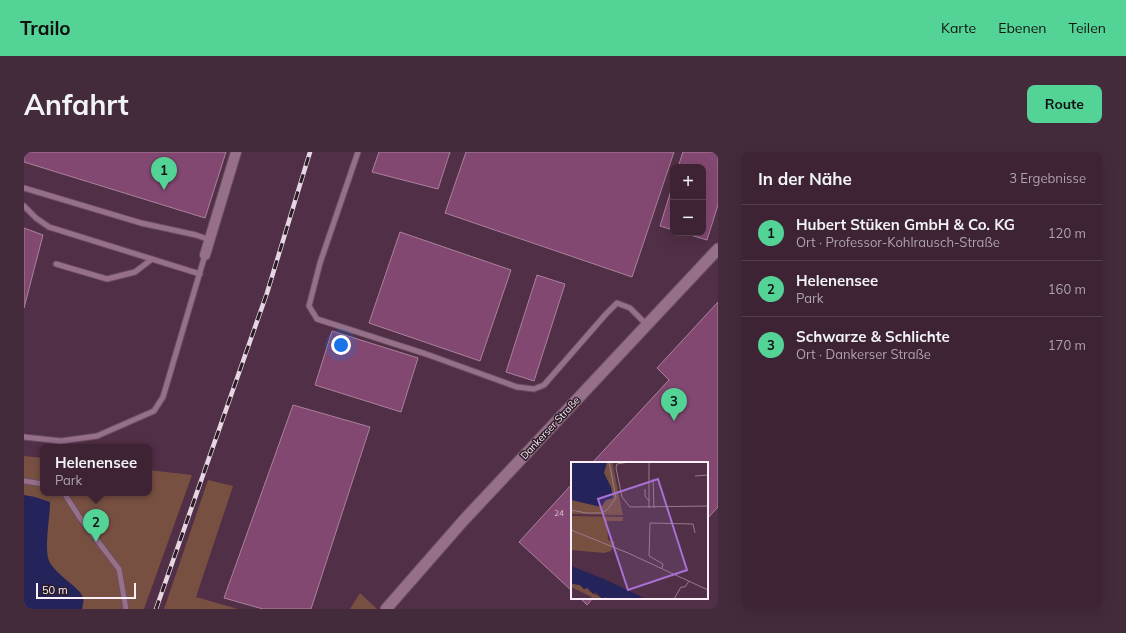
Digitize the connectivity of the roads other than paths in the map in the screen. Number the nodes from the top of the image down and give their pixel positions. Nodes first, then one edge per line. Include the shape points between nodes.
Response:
1 (236, 152) edge
2 (358, 152) edge
3 (24, 188) edge
4 (24, 206) edge
5 (210, 240) junction
6 (718, 249) edge
7 (205, 255) joint
8 (152, 259) junction
9 (56, 264) dead end
10 (200, 274) junction
11 (647, 325) junction
12 (24, 437) edge
13 (24, 481) edge
14 (40, 484) edge
15 (66, 496) edge
16 (126, 609) edge
17 (386, 609) edge

1 - 5 street
2 - 11 lane via 308,306 318,319 517,387 534,389 544,385 617,303 630,308
3 - 5 lane
4 - 8 lane via 49,227
5 - 7 street
6 - 11 main road, Dankerser Straße
7 - 10 lane
8 - 9 lane via 134,272 107,279
8 - 10 lane
10 - 12 lane via 163,397 154,411 97,436 61,441
11 - 17 main road, Dankerser Straße via 463,521
13 - 14 lane
15 - 16 lane via 119,569

